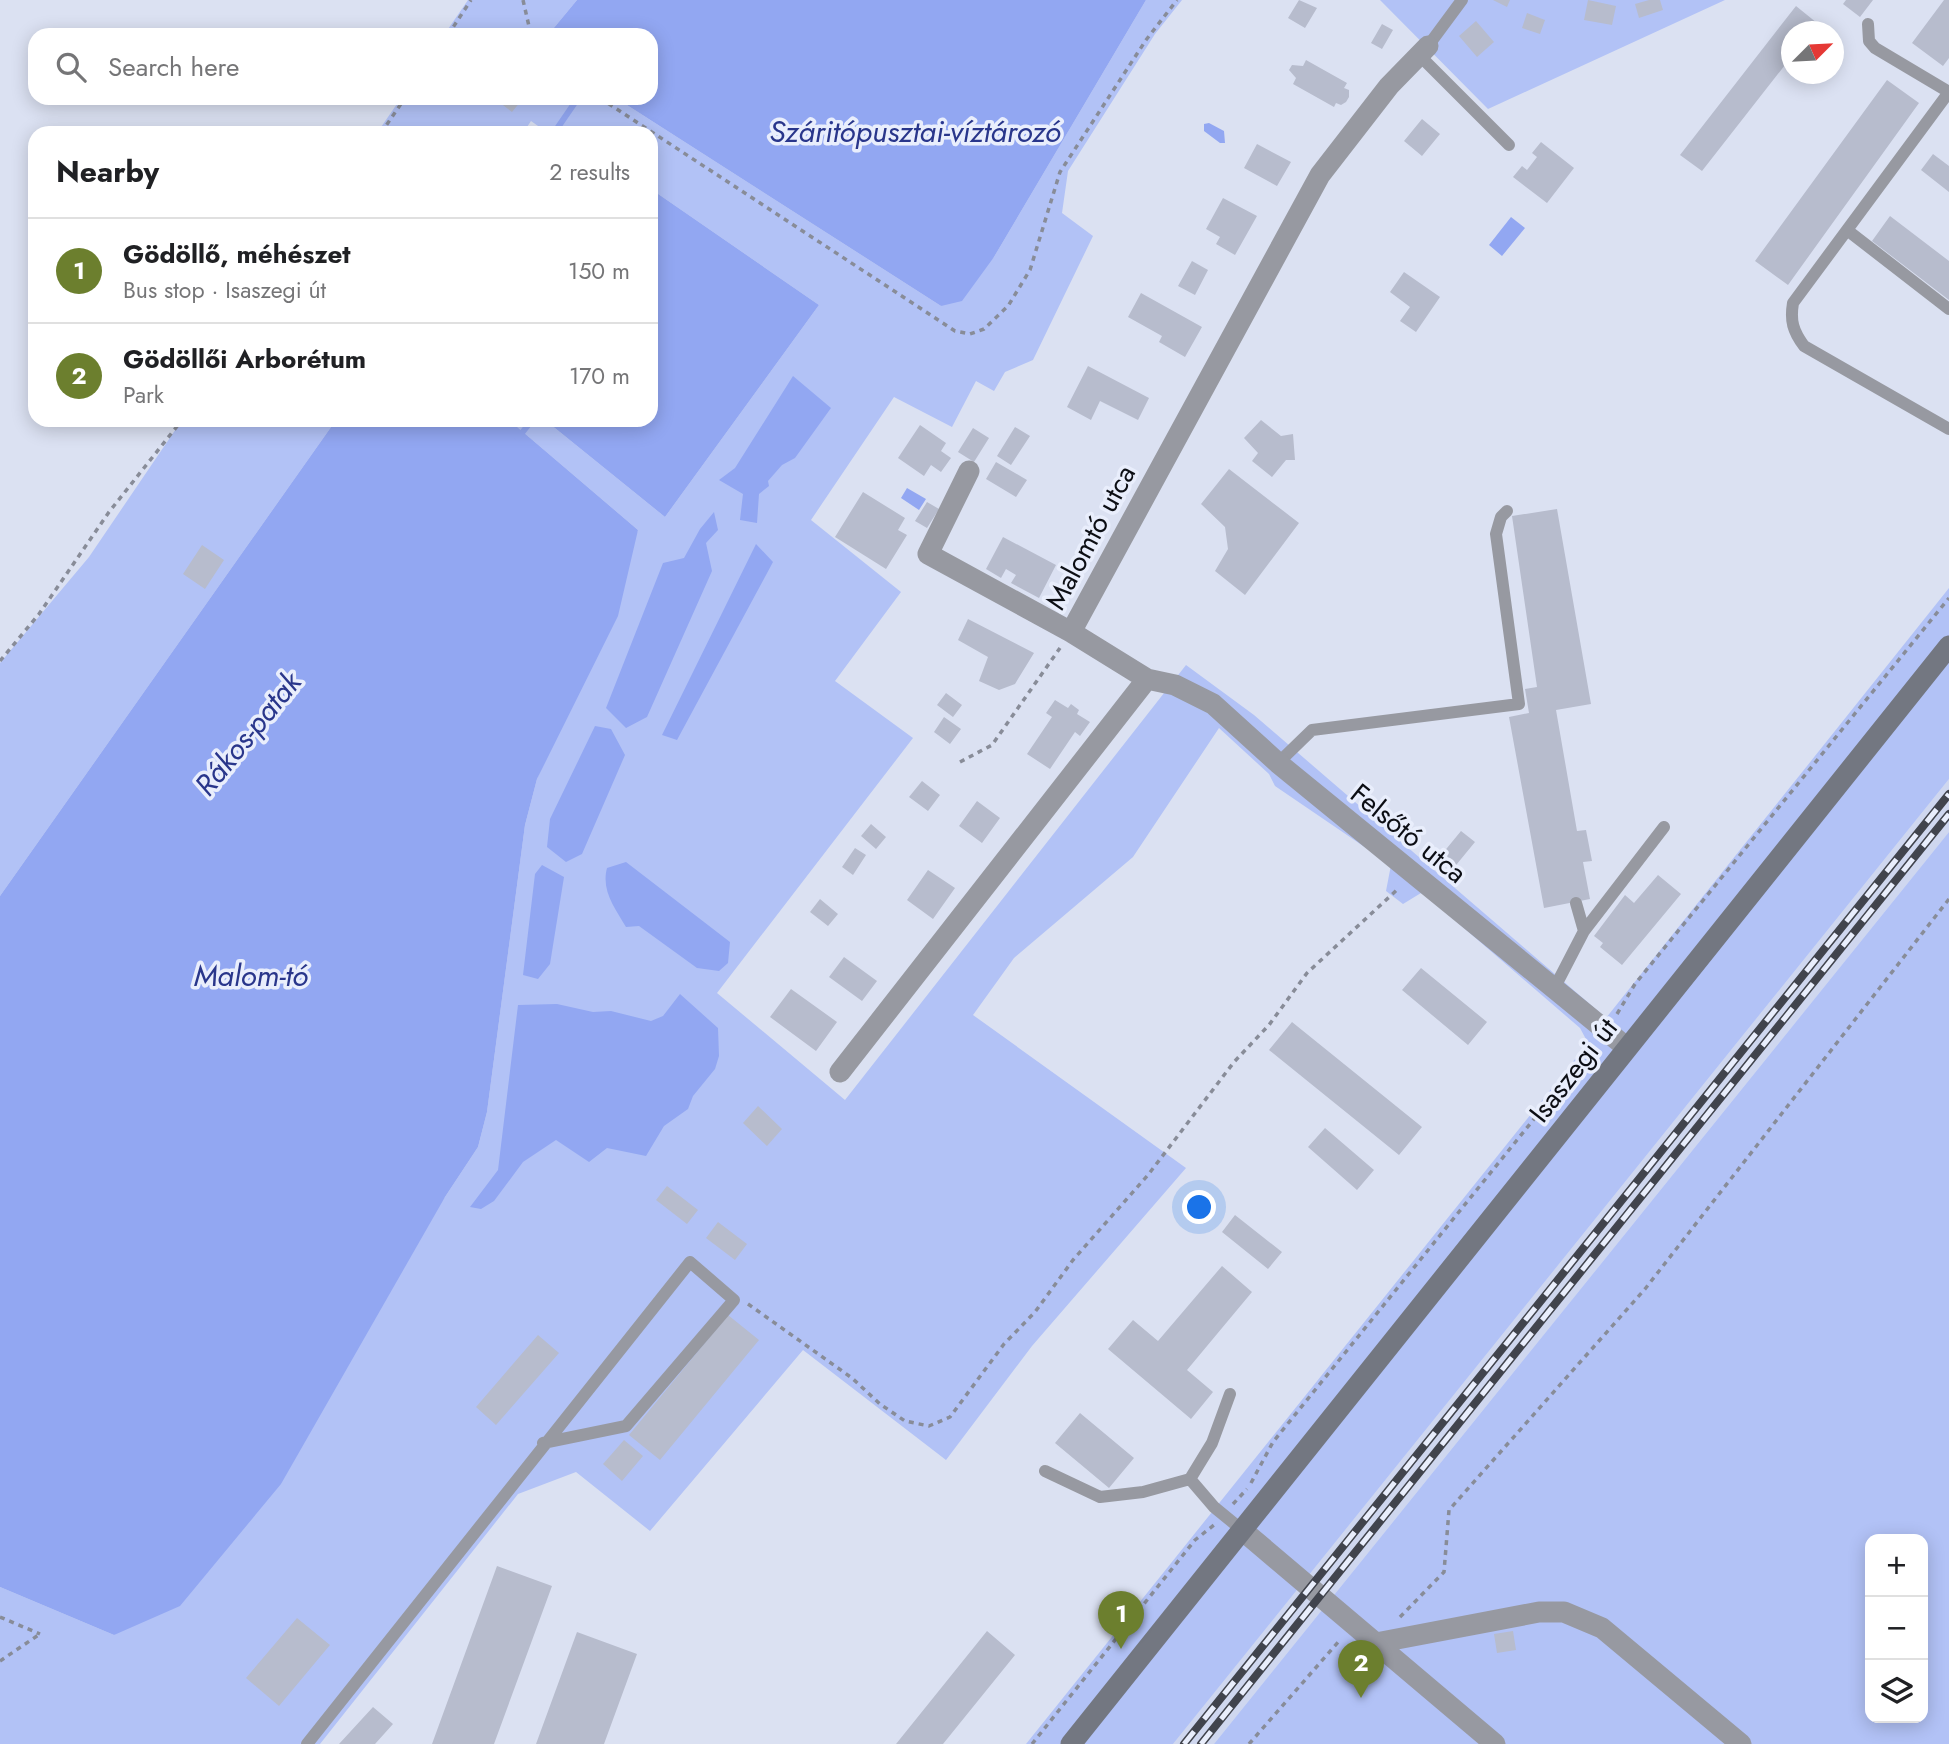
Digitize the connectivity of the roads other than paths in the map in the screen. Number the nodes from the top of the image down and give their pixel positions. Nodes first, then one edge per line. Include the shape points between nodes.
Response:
1 (1462, 0) edge
2 (1868, 24) dead end
3 (1423, 50) junction
4 (1949, 92) edge
5 (1509, 145) dead end
6 (1847, 230) junction
7 (1949, 309) edge
8 (1949, 429) edge
9 (969, 471) dead end
10 (1507, 511) dead end
11 (1070, 632) junction
12 (1949, 646) edge
13 (1147, 678) junction
14 (1278, 762) junction
15 (1664, 827) dead end
16 (1576, 903) dead end
17 (1584, 931) junction
18 (1555, 987) junction
19 (1626, 1047) junction
20 (839, 1072) dead end
21 (1230, 1394) dead end
22 (543, 1443) junction
23 (1045, 1471) dead end
24 (1190, 1479) junction
25 (1242, 1530) junction
26 (1376, 1643) junction
27 (307, 1744) edge
28 (1070, 1744) edge
29 (1495, 1744) edge
30 (1741, 1744) edge

1 - 3 lane
2 - 4 lane via 1869,41 1875,48
3 - 5 lane
3 - 11 street, Malomtó utca via 1320,175
4 - 6 lane
6 - 7 lane
6 - 8 lane via 1793,303 1793,330 1804,346
9 - 11 street via 928,554
10 - 14 lane via 1496,534 1519,704 1311,730
11 - 13 street, Malomtó utca
12 - 19 main road, Isaszegi út
13 - 14 street, Felsőtó utca via 1175,685 1213,704
13 - 20 street
14 - 18 street, Felsőtó utca
15 - 17 lane
16 - 17 lane
17 - 18 lane
18 - 19 street, Felsőtó utca
19 - 25 main road, Isaszegi út
21 - 24 lane via 1212,1443
22 - 22 lane via 690,1262 734,1300 626,1426
22 - 27 lane
23 - 24 lane via 1100,1497 1143,1492
24 - 25 lane
25 - 26 street
25 - 28 main road, Isaszegi út
26 - 29 street
26 - 30 street via 1539,1612 1564,1612 1602,1628

